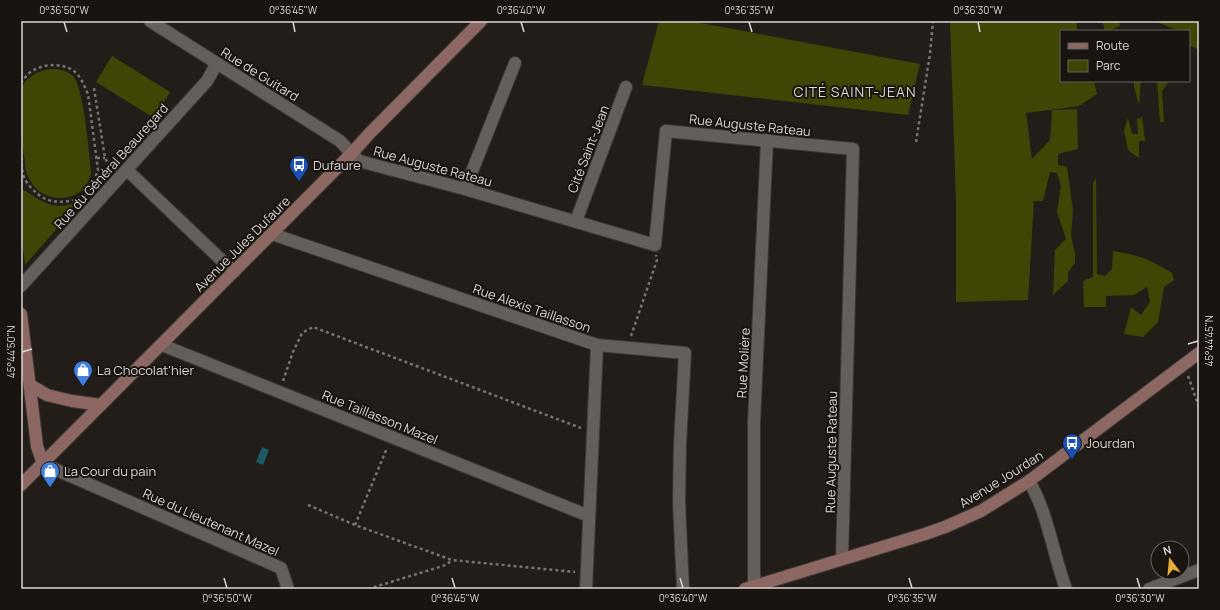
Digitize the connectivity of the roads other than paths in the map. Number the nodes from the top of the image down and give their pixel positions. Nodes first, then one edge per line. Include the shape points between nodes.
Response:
1 (150, 21) edge
2 (481, 21) edge
3 (216, 63) junction
4 (515, 63) dead end
5 (626, 87) dead end
6 (766, 140) junction
7 (352, 153) junction
8 (123, 174) junction
9 (465, 189) junction
10 (576, 221) junction
11 (272, 234) junction
12 (234, 272) junction
13 (21, 286) edge
14 (21, 314) edge
15 (162, 345) junction
16 (597, 345) junction
17 (1199, 353) edge
18 (30, 386) junction
19 (101, 405) junction
20 (43, 464) junction
21 (1029, 481) junction
22 (21, 485) edge
23 (589, 516) junction
24 (842, 560) junction
25 (1199, 570) edge
26 (750, 588) edge
27 (288, 589) edge
28 (586, 589) edge
29 (682, 589) edge
30 (1066, 589) edge
31 (1149, 589) edge

1 - 3 street, Rue de Guitard
2 - 7 main road, Avenue Jules Dufaure
3 - 7 street, Rue de Guitard via 340,141
3 - 8 street, Rue du Général Beauregard via 207,81
4 - 9 street
5 - 10 street, Cité Saint-Jean
6 - 10 street, Rue Auguste Rateau via 666,131 655,245
6 - 24 street, Rue Auguste Rateau via 852,149
6 - 26 street, Rue Molière
7 - 9 street, Rue Auguste Rateau via 359,161
7 - 11 main road, Avenue Jules Dufaure
8 - 12 street
8 - 13 street, Rue du Général Beauregard
9 - 10 street, Rue Auguste Rateau
11 - 12 main road, Avenue Jules Dufaure
11 - 16 street, Rue Alexis Taillasson
12 - 15 main road, Avenue Jules Dufaure
14 - 18 main road
15 - 19 main road, Avenue Jules Dufaure
15 - 23 street, Rue Taillasson Mazel
16 - 23 street, Rue Alexis Taillasson
16 - 29 street via 685,353 679,488
17 - 21 main road, Avenue Jourdan
18 - 19 main road via 48,395
18 - 20 main road
19 - 20 main road, Avenue Jules Dufaure
20 - 22 main road, Avenue Jules Dufaure
20 - 27 street, Rue du Lieutenant Mazel via 281,568
21 - 24 main road, Avenue Jourdan via 964,519
21 - 30 street via 1038,496 1058,570
23 - 28 street, Rue Alexis Taillasson
24 - 26 main road, Avenue Jourdan
25 - 31 street

